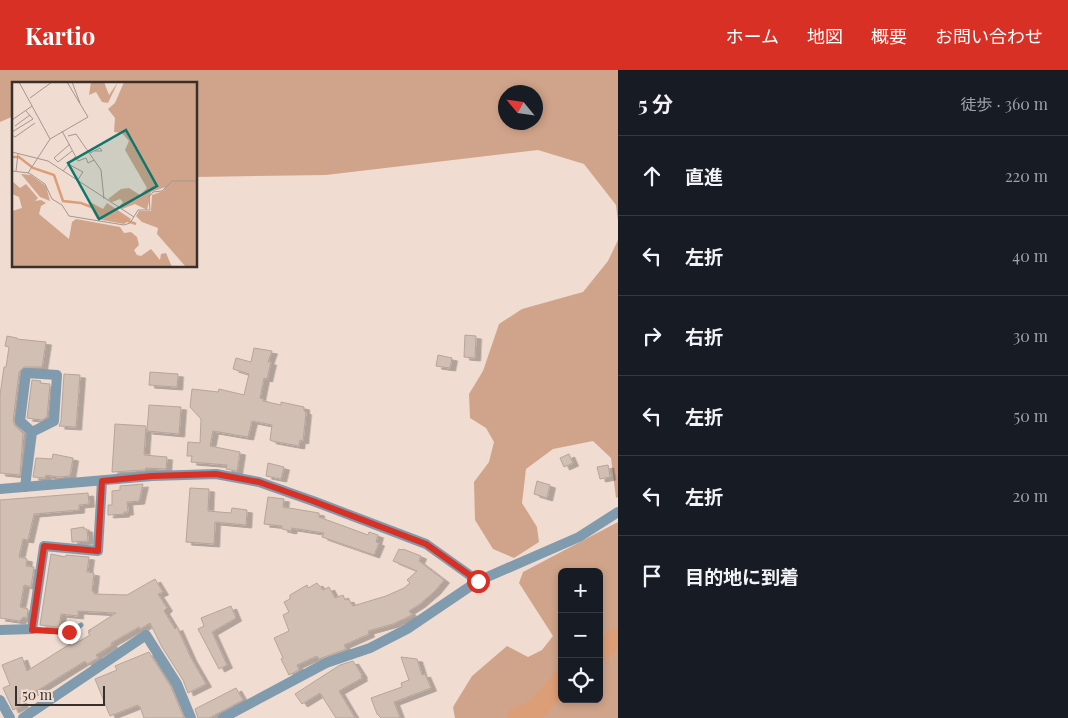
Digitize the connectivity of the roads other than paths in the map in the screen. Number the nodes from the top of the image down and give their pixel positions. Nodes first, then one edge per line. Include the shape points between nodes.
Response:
1 (32, 432) junction
2 (102, 481) junction
3 (26, 487) junction
4 (0, 489) edge
5 (618, 512) edge
6 (478, 581) junction
7 (82, 625) dead end
8 (0, 630) edge
9 (32, 630) junction
10 (0, 700) edge
11 (10, 718) edge
12 (23, 718) edge
13 (191, 718) edge
14 (223, 718) edge

1 - 1 street via 20,421 26,373 57,375 54,421
1 - 3 street
2 - 3 street
2 - 6 street via 216,474 259,482 426,544
2 - 9 street via 98,551 44,546
3 - 4 street
5 - 6 street via 579,537
6 - 14 street via 407,630 370,648 326,663
7 - 9 lane via 69,632
8 - 9 street
10 - 11 street
12 - 13 street via 146,635 177,684

